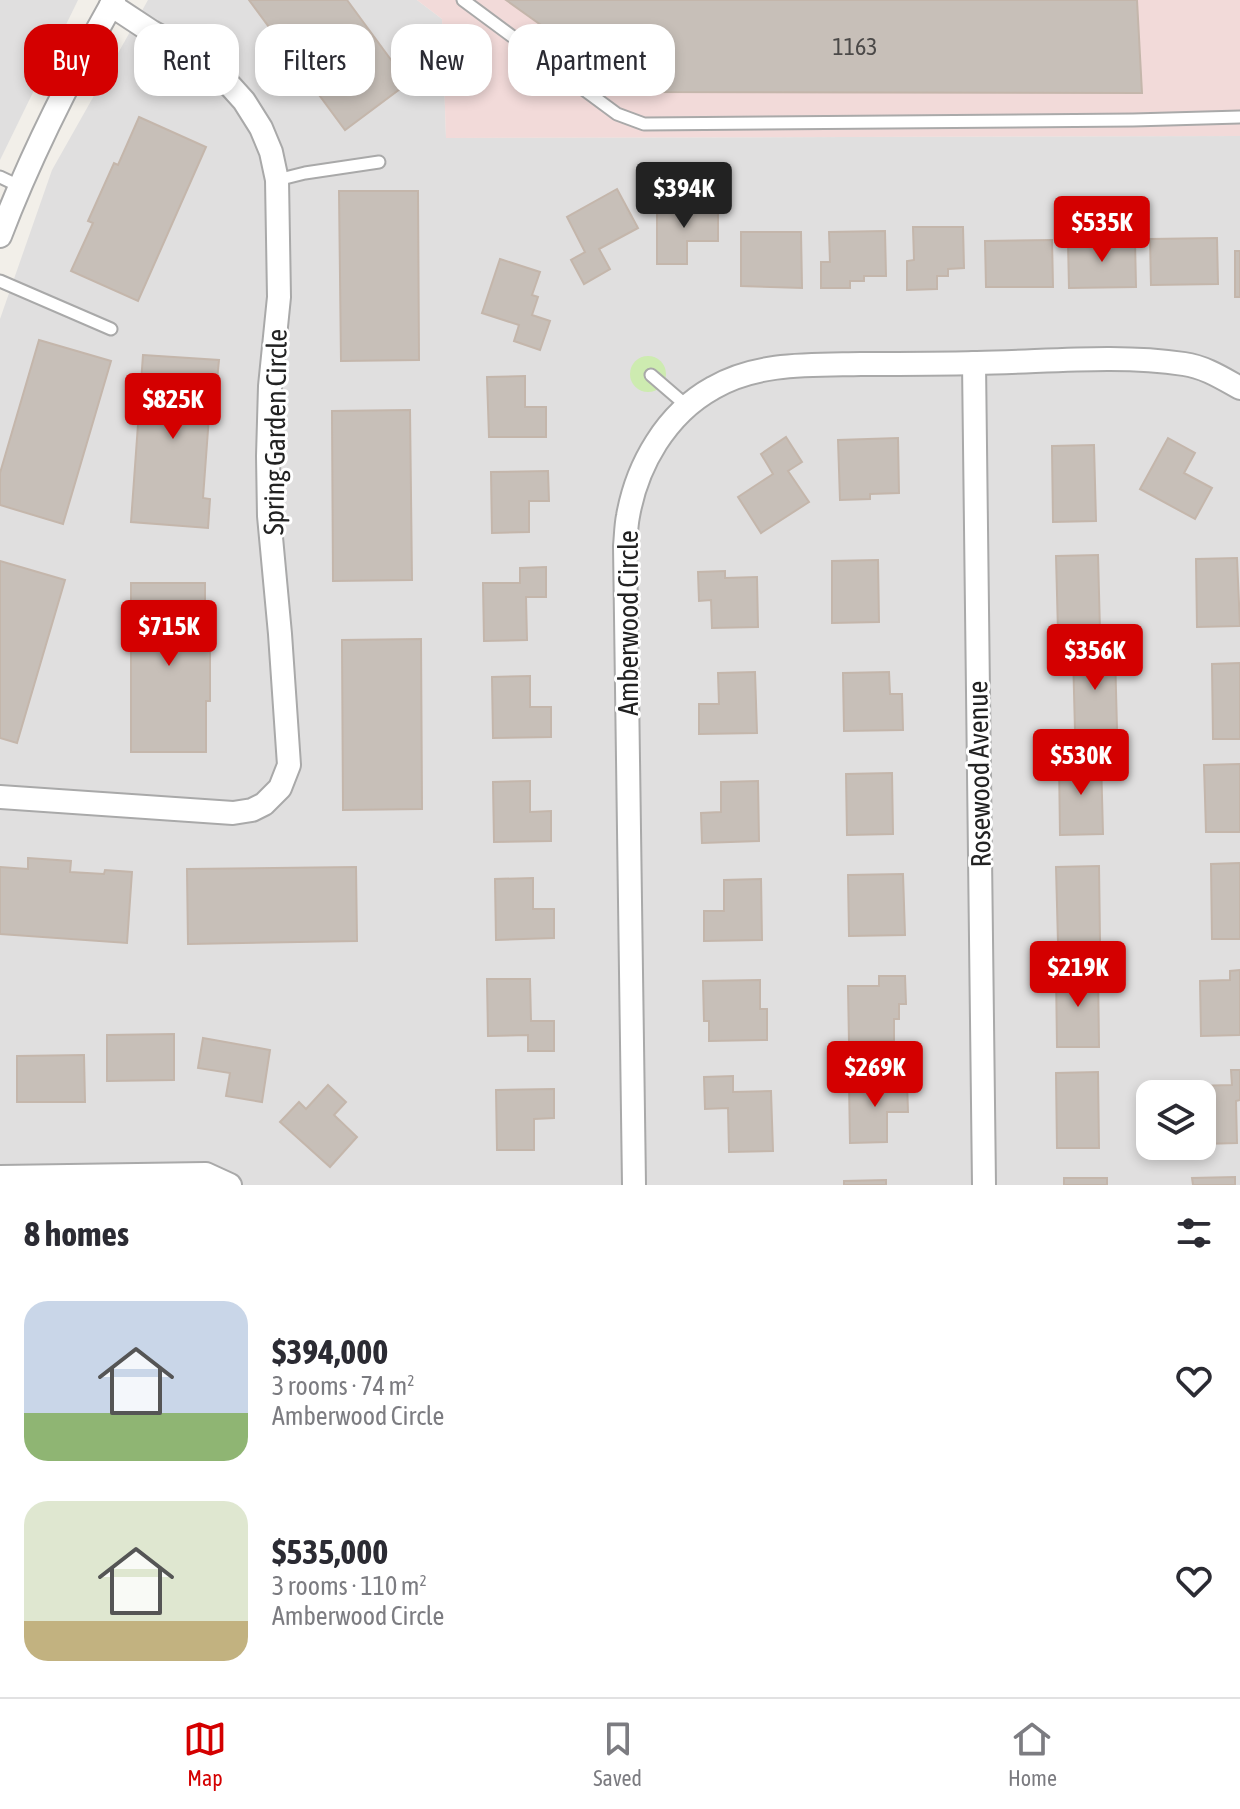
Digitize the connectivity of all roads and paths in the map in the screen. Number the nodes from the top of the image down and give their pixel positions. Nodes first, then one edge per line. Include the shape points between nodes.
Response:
1 (463, 0) edge
2 (109, 2) edge
3 (1240, 117) edge
4 (379, 162) dead end
5 (277, 180) junction
6 (10, 181) edge
7 (0, 236) edge
8 (0, 281) edge
9 (111, 329) dead end
10 (974, 363) junction
11 (651, 375) dead end
12 (1240, 388) edge
13 (687, 406) junction
14 (0, 797) edge
15 (0, 1177) edge
16 (230, 1185) edge
17 (634, 1185) edge
18 (984, 1185) edge

1 - 3 lane via 617,114 644,124
2 - 5 street, Spring Garden Circle via 226,81 261,128
2 - 6 street
4 - 5 lane
5 - 14 street, Spring Garden Circle via 279,297 268,456 289,765 280,788 264,804 233,813
6 - 7 street
8 - 9 lane
10 - 12 street, Amberwood Circle via 1187,364
10 - 13 street, Amberwood Circle via 795,365 713,387
10 - 18 street, Rosewood Avenue
11 - 13 lane
13 - 17 street, Amberwood Circle via 663,430 643,467 625,546
15 - 16 street via 206,1174

